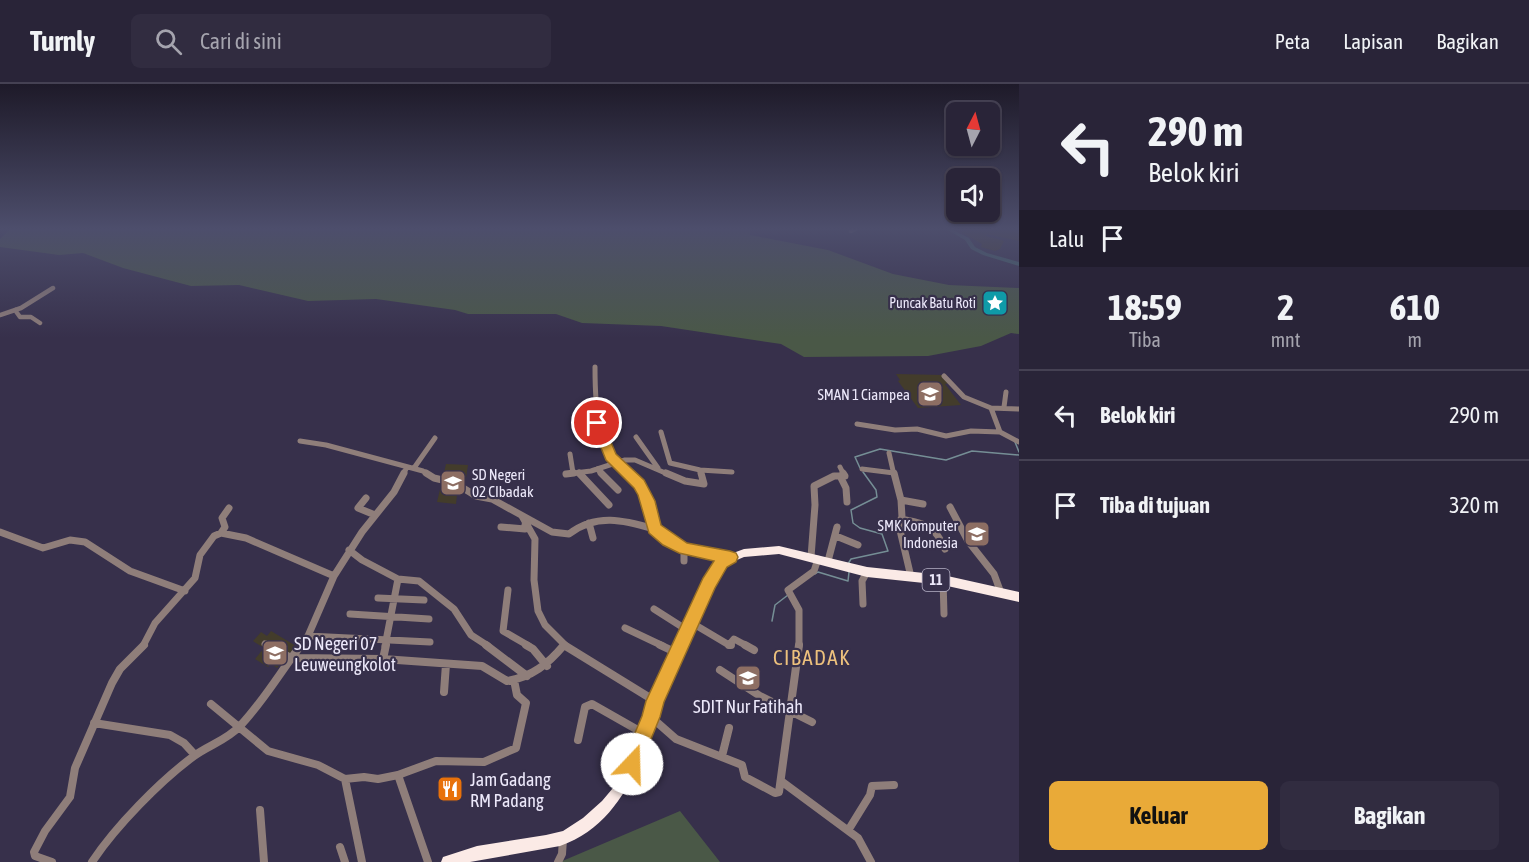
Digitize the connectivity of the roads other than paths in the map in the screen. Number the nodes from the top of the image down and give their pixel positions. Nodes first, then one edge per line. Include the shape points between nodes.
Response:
1 (53, 288) dead end
2 (15, 310) junction
3 (0, 315) edge
4 (40, 323) dead end
5 (595, 368) dead end
6 (944, 376) dead end
7 (1006, 392) dead end
8 (1004, 407) junction
9 (991, 408) junction
10 (1019, 409) edge
11 (857, 424) dead end
12 (661, 432) dead end
13 (1000, 432) junction
14 (636, 437) dead end
15 (435, 438) dead end
16 (300, 441) dead end
17 (1017, 441) edge
18 (889, 453) dead end
19 (570, 454) dead end
20 (649, 458) junction
21 (635, 460) junction
22 (615, 462) junction
23 (840, 467) dead end
24 (410, 468) junction
25 (597, 469) junction
26 (862, 469) dead end
27 (661, 470) junction
28 (700, 470) junction
29 (732, 472) dead end
30 (573, 473) junction
31 (894, 473) junction
32 (840, 476) junction
33 (618, 490) dead end
34 (366, 498) dead end
35 (901, 500) junction
36 (847, 502) dead end
37 (923, 504) dead end
38 (609, 505) dead end
39 (950, 507) dead end
40 (230, 508) dead end
41 (375, 515) junction
42 (521, 515) junction
43 (901, 519) junction
44 (590, 523) junction
45 (525, 524) junction
46 (837, 527) dead end
47 (501, 528) dead end
48 (654, 529) junction
49 (0, 532) edge
50 (221, 532) junction
51 (836, 536) junction
52 (593, 538) dead end
53 (858, 545) dead end
54 (684, 549) junction
55 (945, 549) dead end
56 (349, 550) junction
57 (730, 557) junction
58 (819, 559) junction
59 (684, 561) dead end
60 (867, 572) junction
61 (334, 576) junction
62 (912, 578) junction
63 (398, 579) junction
64 (943, 580) junction
65 (508, 590) dead end
66 (185, 591) junction
67 (1001, 593) junction
68 (378, 598) dead end
69 (394, 598) junction
70 (1018, 598) edge
71 (424, 600) dead end
72 (863, 604) dead end
73 (654, 609) dead end
74 (350, 614) dead end
75 (944, 614) dead end
76 (391, 617) junction
77 (429, 619) dead end
78 (689, 626) junction
79 (625, 628) dead end
80 (308, 636) junction
81 (387, 640) junction
82 (430, 642) dead end
83 (265, 644) dead end
84 (564, 645) junction
85 (754, 650) dead end
86 (677, 653) junction
87 (291, 658) junction
88 (383, 659) junction
89 (446, 664) junction
90 (547, 666) junction
91 (720, 670) dead end
92 (527, 676) junction
93 (514, 680) junction
94 (444, 692) dead end
95 (655, 701) junction
96 (211, 704) dead end
97 (793, 711) junction
98 (651, 717) junction
99 (812, 722) dead end
100 (94, 723) junction
101 (240, 726) junction
102 (729, 728) dead end
103 (643, 733) junction
104 (578, 740) dead end
105 (195, 755) junction
106 (723, 756) junction
107 (398, 775) junction
108 (345, 779) junction
109 (782, 781) junction
110 (894, 785) dead end
111 (260, 810) dead end
112 (849, 829) junction
113 (563, 839) junction
114 (340, 846) dead end
115 (52, 862) edge
116 (92, 862) edge
117 (264, 862) edge
118 (345, 862) edge
119 (363, 862) edge
120 (428, 862) edge
121 (448, 862) edge
122 (558, 862) edge
123 (871, 862) edge

1 - 2 street
2 - 3 street
2 - 4 street via 20,317 31,317
5 - 22 street via 597,423
6 - 9 street via 967,399
7 - 8 street
8 - 9 street
8 - 10 street
9 - 13 street
11 - 13 street via 946,436 975,430
12 - 28 street via 670,463
13 - 17 street
14 - 20 street
15 - 24 street
16 - 24 street
18 - 31 street
19 - 30 street
20 - 21 street
20 - 27 street
21 - 22 street
21 - 27 street
22 - 25 street
22 - 48 street via 639,484 648,501
23 - 32 street via 846,475
24 - 41 street
24 - 42 street via 455,483
25 - 30 street
25 - 33 street
26 - 31 street
27 - 28 street via 685,481 704,484
28 - 29 street
30 - 38 street
31 - 35 street
32 - 36 street
32 - 58 street via 814,486
34 - 41 street via 358,508
35 - 37 street
35 - 43 street
39 - 67 street via 968,541 994,574
40 - 50 street via 222,518 225,526
41 - 56 street
42 - 44 street via 561,534
42 - 45 street
43 - 55 street via 932,527
43 - 62 street via 901,541
44 - 48 street via 623,520
44 - 52 street
45 - 47 street via 525,529
45 - 84 street via 535,539 534,580 540,618
46 - 51 street
48 - 54 street
49 - 66 street via 42,548 70,540 85,542 130,571
50 - 61 street via 246,538
50 - 66 street via 200,555 195,578
51 - 53 street
51 - 58 street
54 - 57 street
54 - 59 street
56 - 61 street
56 - 63 street
57 - 58 highway, 11 via 779,550
57 - 78 highway via 715,571
58 - 60 highway, 11
58 - 97 street via 814,571 792,586 789,595 799,610 800,645
60 - 62 highway, 11
60 - 72 street via 862,581
61 - 80 street
62 - 64 highway, 11
63 - 69 street
63 - 92 street via 419,581 454,609 471,635
64 - 67 highway, 11
64 - 75 street
65 - 90 street via 503,631 533,649
66 - 100 street via 120,669
67 - 70 highway, 11
68 - 69 street
69 - 71 street
69 - 76 street
73 - 78 street
74 - 76 street
76 - 77 street
76 - 81 street
78 - 85 street via 729,645 734,639
78 - 86 highway
79 - 86 street
80 - 81 street
80 - 87 street
81 - 82 street
81 - 88 street
83 - 87 street
84 - 90 street
84 - 95 street
86 - 95 highway
87 - 88 street
87 - 101 street
88 - 89 street
89 - 93 street via 482,666 501,679
89 - 94 street
90 - 92 street
91 - 97 street via 760,696
92 - 93 street
93 - 107 street via 517,695 526,703 516,747 484,762 436,761
95 - 98 highway
96 - 101 street
97 - 99 street
97 - 109 street
98 - 103 highway
98 - 106 street via 676,739
100 - 105 street via 170,735
100 - 115 street via 75,768 70,797 34,852 35,856
101 - 105 street via 221,742
101 - 108 street via 268,751 318,765
102 - 106 street
103 - 104 street via 592,704 585,707
103 - 113 highway via 612,801
105 - 116 street via 138,807
106 - 109 street via 742,765 745,777 775,793
107 - 108 street
107 - 120 street
108 - 119 street
109 - 112 street
110 - 112 street via 872,786
111 - 117 street
112 - 123 street
113 - 121 highway via 500,847
113 - 122 street
114 - 118 street

